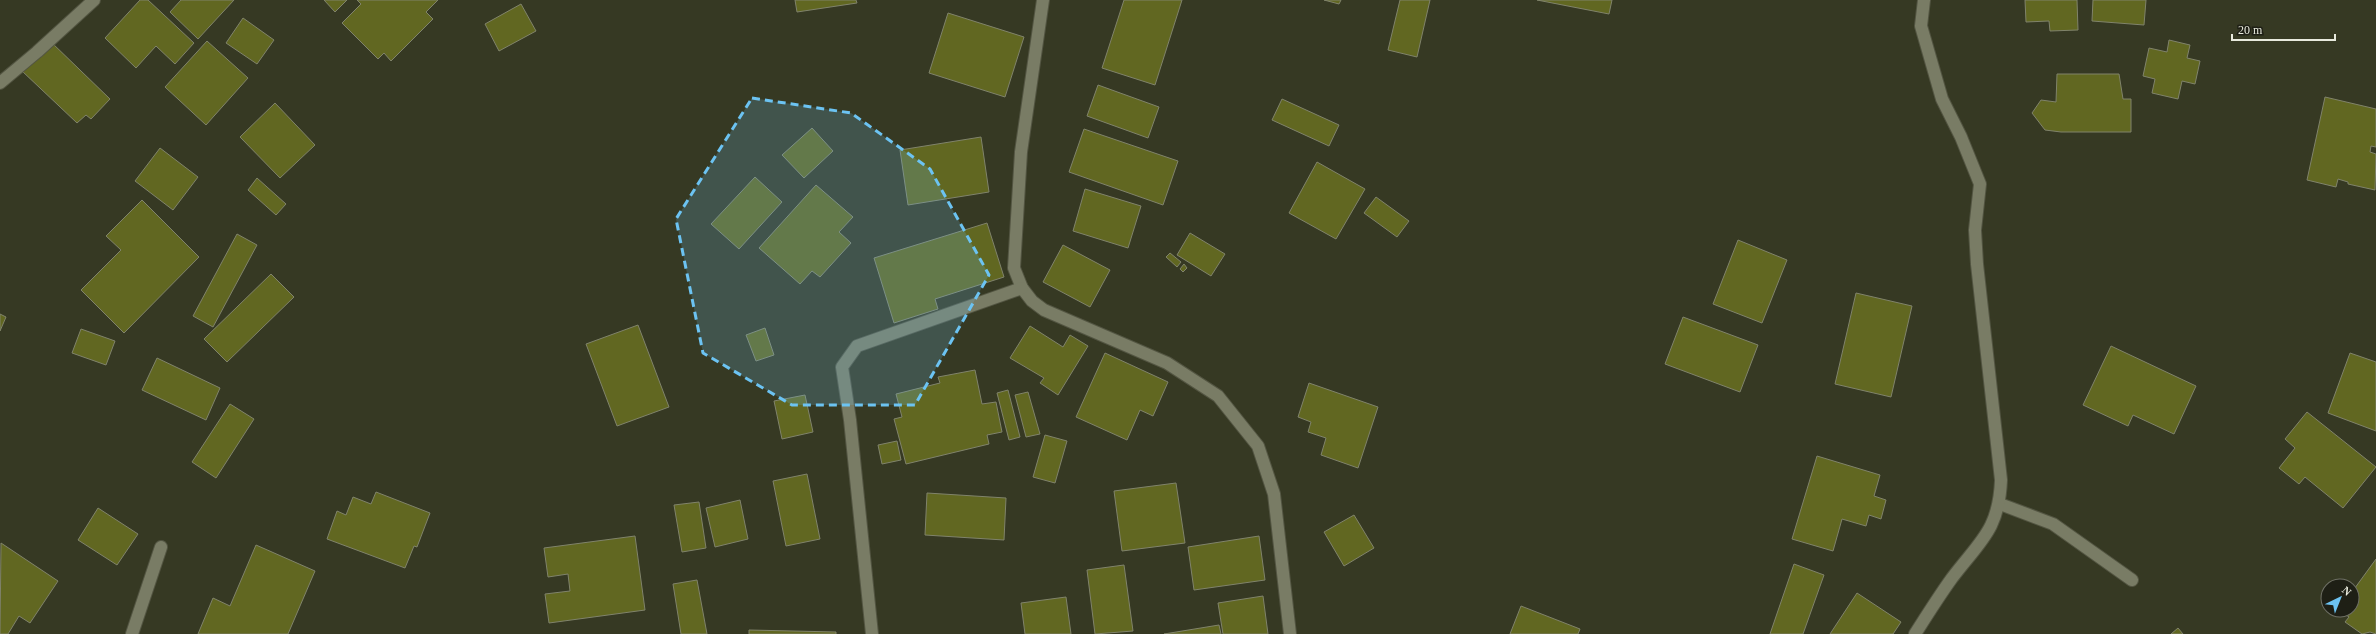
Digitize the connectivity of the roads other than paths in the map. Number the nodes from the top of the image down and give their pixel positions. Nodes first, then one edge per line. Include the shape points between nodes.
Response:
1 (94, 0) edge
2 (1043, 0) edge
3 (1924, 0) edge
4 (0, 83) edge
5 (1022, 288) junction
6 (2000, 504) junction
7 (161, 547) dead end
8 (2132, 580) dead end
9 (132, 634) edge
10 (872, 634) edge
11 (1290, 634) edge
12 (1915, 634) edge

1 - 4 street
2 - 5 street via 1021,152 1014,268
3 - 6 street via 1921,26 1942,99 1980,184 1975,230 1977,264 2001,480
5 - 10 street via 856,346 842,366
5 - 11 street via 1032,301 1044,310 1167,363 1218,396 1258,446 1274,494
6 - 8 street via 2053,524
6 - 12 street via 1987,535 1952,578
7 - 9 street

